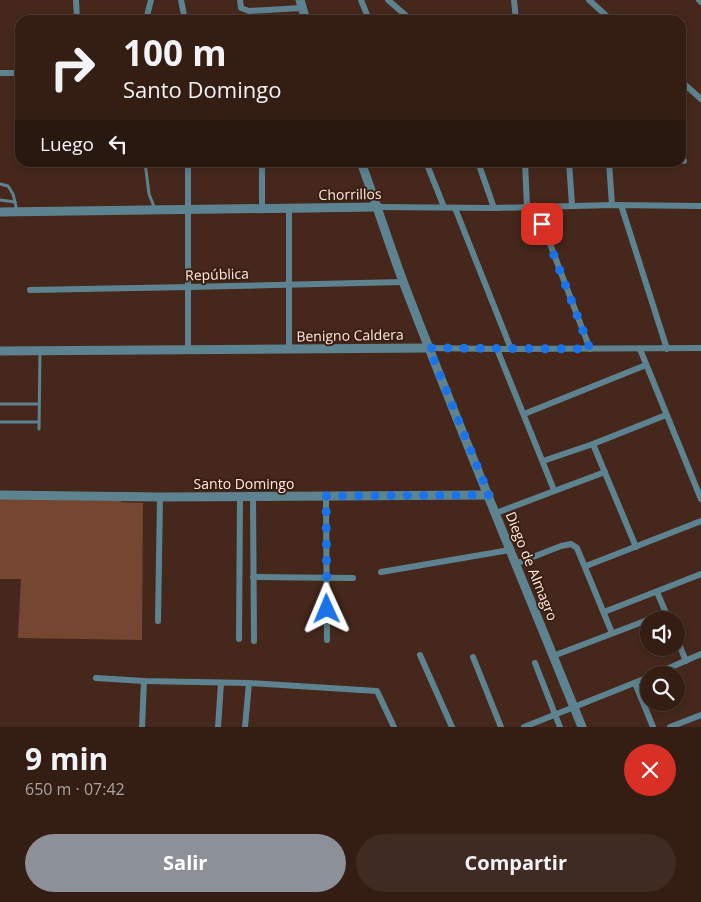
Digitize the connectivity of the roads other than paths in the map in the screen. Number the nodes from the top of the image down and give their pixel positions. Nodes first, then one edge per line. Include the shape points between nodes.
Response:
1 (76, 0) edge
2 (151, 0) edge
3 (181, 0) edge
4 (240, 0) edge
5 (362, 0) edge
6 (388, 0) edge
7 (514, 0) edge
8 (588, 0) edge
9 (301, 4) edge
10 (76, 15) edge
11 (147, 15) edge
12 (184, 15) edge
13 (367, 15) edge
14 (405, 15) edge
15 (516, 15) edge
16 (605, 15) edge
17 (0, 73) edge
18 (15, 73) edge
19 (686, 86) edge
20 (701, 99) edge
21 (146, 167) edge
22 (188, 167) edge
23 (262, 167) edge
24 (363, 167) edge
25 (428, 167) edge
26 (480, 167) edge
27 (524, 167) edge
28 (569, 167) edge
29 (609, 167) edge
30 (0, 184) edge
31 (0, 200) edge
32 (612, 205) junction
33 (621, 205) junction
34 (536, 206) junction
35 (572, 206) junction
36 (701, 206) edge
37 (16, 207) junction
38 (378, 207) junction
39 (444, 207) junction
40 (527, 207) junction
41 (289, 208) junction
42 (454, 208) junction
43 (494, 208) junction
44 (262, 209) junction
45 (156, 210) junction
46 (188, 210) junction
47 (0, 212) edge
48 (404, 282) junction
49 (289, 284) junction
50 (188, 288) junction
51 (30, 290) dead end
52 (429, 348) junction
53 (701, 348) edge
54 (188, 349) junction
55 (497, 349) junction
56 (512, 349) junction
57 (590, 349) junction
58 (667, 349) junction
59 (289, 350) junction
60 (640, 350) junction
61 (0, 351) edge
62 (40, 351) junction
63 (646, 365) junction
64 (0, 404) edge
65 (40, 404) junction
66 (524, 414) junction
67 (666, 415) junction
68 (0, 422) edge
69 (39, 422) junction
70 (39, 429) dead end
71 (593, 444) junction
72 (543, 461) junction
73 (606, 472) junction
74 (554, 490) junction
75 (0, 495) edge
76 (489, 495) junction
77 (326, 496) junction
78 (160, 497) junction
79 (240, 497) junction
80 (253, 497) junction
81 (701, 499) edge
82 (496, 513) junction
83 (701, 521) edge
84 (636, 547) junction
85 (510, 550) junction
86 (515, 564) junction
87 (586, 566) junction
88 (380, 572) dead end
89 (701, 574) edge
90 (253, 577) junction
91 (326, 578) junction
92 (353, 578) dead end
93 (657, 592) junction
94 (665, 611) edge
95 (604, 612) junction
96 (158, 621) dead end
97 (640, 623) edge
98 (612, 633) junction
99 (240, 639) dead end
100 (327, 640) dead end
101 (254, 642) dead end
102 (701, 654) edge
103 (420, 655) dead end
104 (553, 656) junction
105 (684, 656) edge
106 (473, 657) dead end
107 (686, 661) junction
108 (535, 663) dead end
109 (674, 666) edge
110 (96, 678) dead end
111 (144, 681) junction
112 (640, 681) edge
113 (220, 683) junction
114 (249, 683) junction
115 (634, 683) junction
116 (574, 707) junction
117 (555, 715) junction
118 (701, 715) edge
119 (142, 727) edge
120 (218, 727) edge
121 (245, 727) edge
122 (394, 727) edge
123 (452, 727) edge
124 (501, 727) edge
125 (524, 727) edge
126 (560, 727) edge
127 (582, 727) edge
128 (653, 727) edge
129 (670, 727) edge

1 - 10 street
2 - 11 street
3 - 12 street
4 - 9 street via 241,8 249,11
5 - 13 street
6 - 14 street
7 - 15 street
8 - 16 street
17 - 18 street
19 - 20 street
21 - 45 lane via 149,194
22 - 46 street
23 - 44 street
24 - 38 street, Diego de Almagro
25 - 39 street
26 - 43 street
27 - 40 street
28 - 35 street
29 - 32 street
30 - 37 lane via 8,186
31 - 37 lane
32 - 33 street, Chorrillos
32 - 35 street, Chorrillos
33 - 36 street, Chorrillos
33 - 58 street
34 - 35 street, Chorrillos
34 - 40 street, Chorrillos
34 - 57 street
37 - 45 street, Chorrillos
37 - 47 street, Chorrillos
38 - 39 street, Chorrillos
38 - 41 street, Chorrillos
38 - 48 street, Diego de Almagro
39 - 42 street, Chorrillos
40 - 43 street, Chorrillos
41 - 44 street, Chorrillos
41 - 49 street
42 - 43 street, Chorrillos
42 - 56 street
44 - 46 street, Chorrillos
45 - 46 street, Chorrillos
46 - 50 street
48 - 49 street, República
48 - 52 street, Diego de Almagro
49 - 50 street, República
49 - 59 street
50 - 51 street, República
50 - 54 street
52 - 55 street, Benigno Caldera
52 - 59 street, Benigno Caldera
52 - 76 street, Diego de Almagro
53 - 58 street, Benigno Caldera
54 - 59 street, Benigno Caldera
54 - 62 street, Benigno Caldera
55 - 56 street, Benigno Caldera
55 - 66 street
56 - 57 street, Benigno Caldera
57 - 60 street, Benigno Caldera
58 - 60 street, Benigno Caldera
60 - 63 street
61 - 62 street, Benigno Caldera
62 - 65 lane
63 - 66 street
63 - 67 street
64 - 65 lane
65 - 69 lane
66 - 72 street
67 - 71 street
67 - 81 street
68 - 69 lane
69 - 70 lane
71 - 72 street
71 - 73 street
72 - 74 street
73 - 74 street
73 - 84 street
74 - 82 street
75 - 78 street, Santo Domingo
76 - 77 street, Santo Domingo
76 - 82 street, Diego de Almagro
77 - 80 street, Santo Domingo
77 - 91 street
78 - 79 street, Santo Domingo
78 - 96 street
79 - 80 street, Santo Domingo
79 - 99 street
80 - 90 street
82 - 85 street, Diego de Almagro
83 - 84 street
84 - 87 street
85 - 86 street, Diego de Almagro
85 - 88 street
86 - 87 street via 571,544 577,548
86 - 104 street, Diego de Almagro
87 - 95 street
89 - 93 street
90 - 91 street
90 - 101 street
91 - 92 street
91 - 100 street
93 - 94 street
93 - 95 street
95 - 98 street
97 - 98 street
98 - 104 street
102 - 107 street
103 - 123 street
104 - 116 street, Diego de Almagro
105 - 107 street
106 - 124 street
107 - 109 street
108 - 117 street
110 - 111 street
111 - 113 street
111 - 119 street
112 - 115 street
113 - 114 street
113 - 120 street
114 - 121 street
114 - 122 street via 377,691
115 - 116 street
115 - 128 street
116 - 117 street
116 - 127 street, Diego de Almagro
117 - 125 street
117 - 126 street
118 - 129 street

